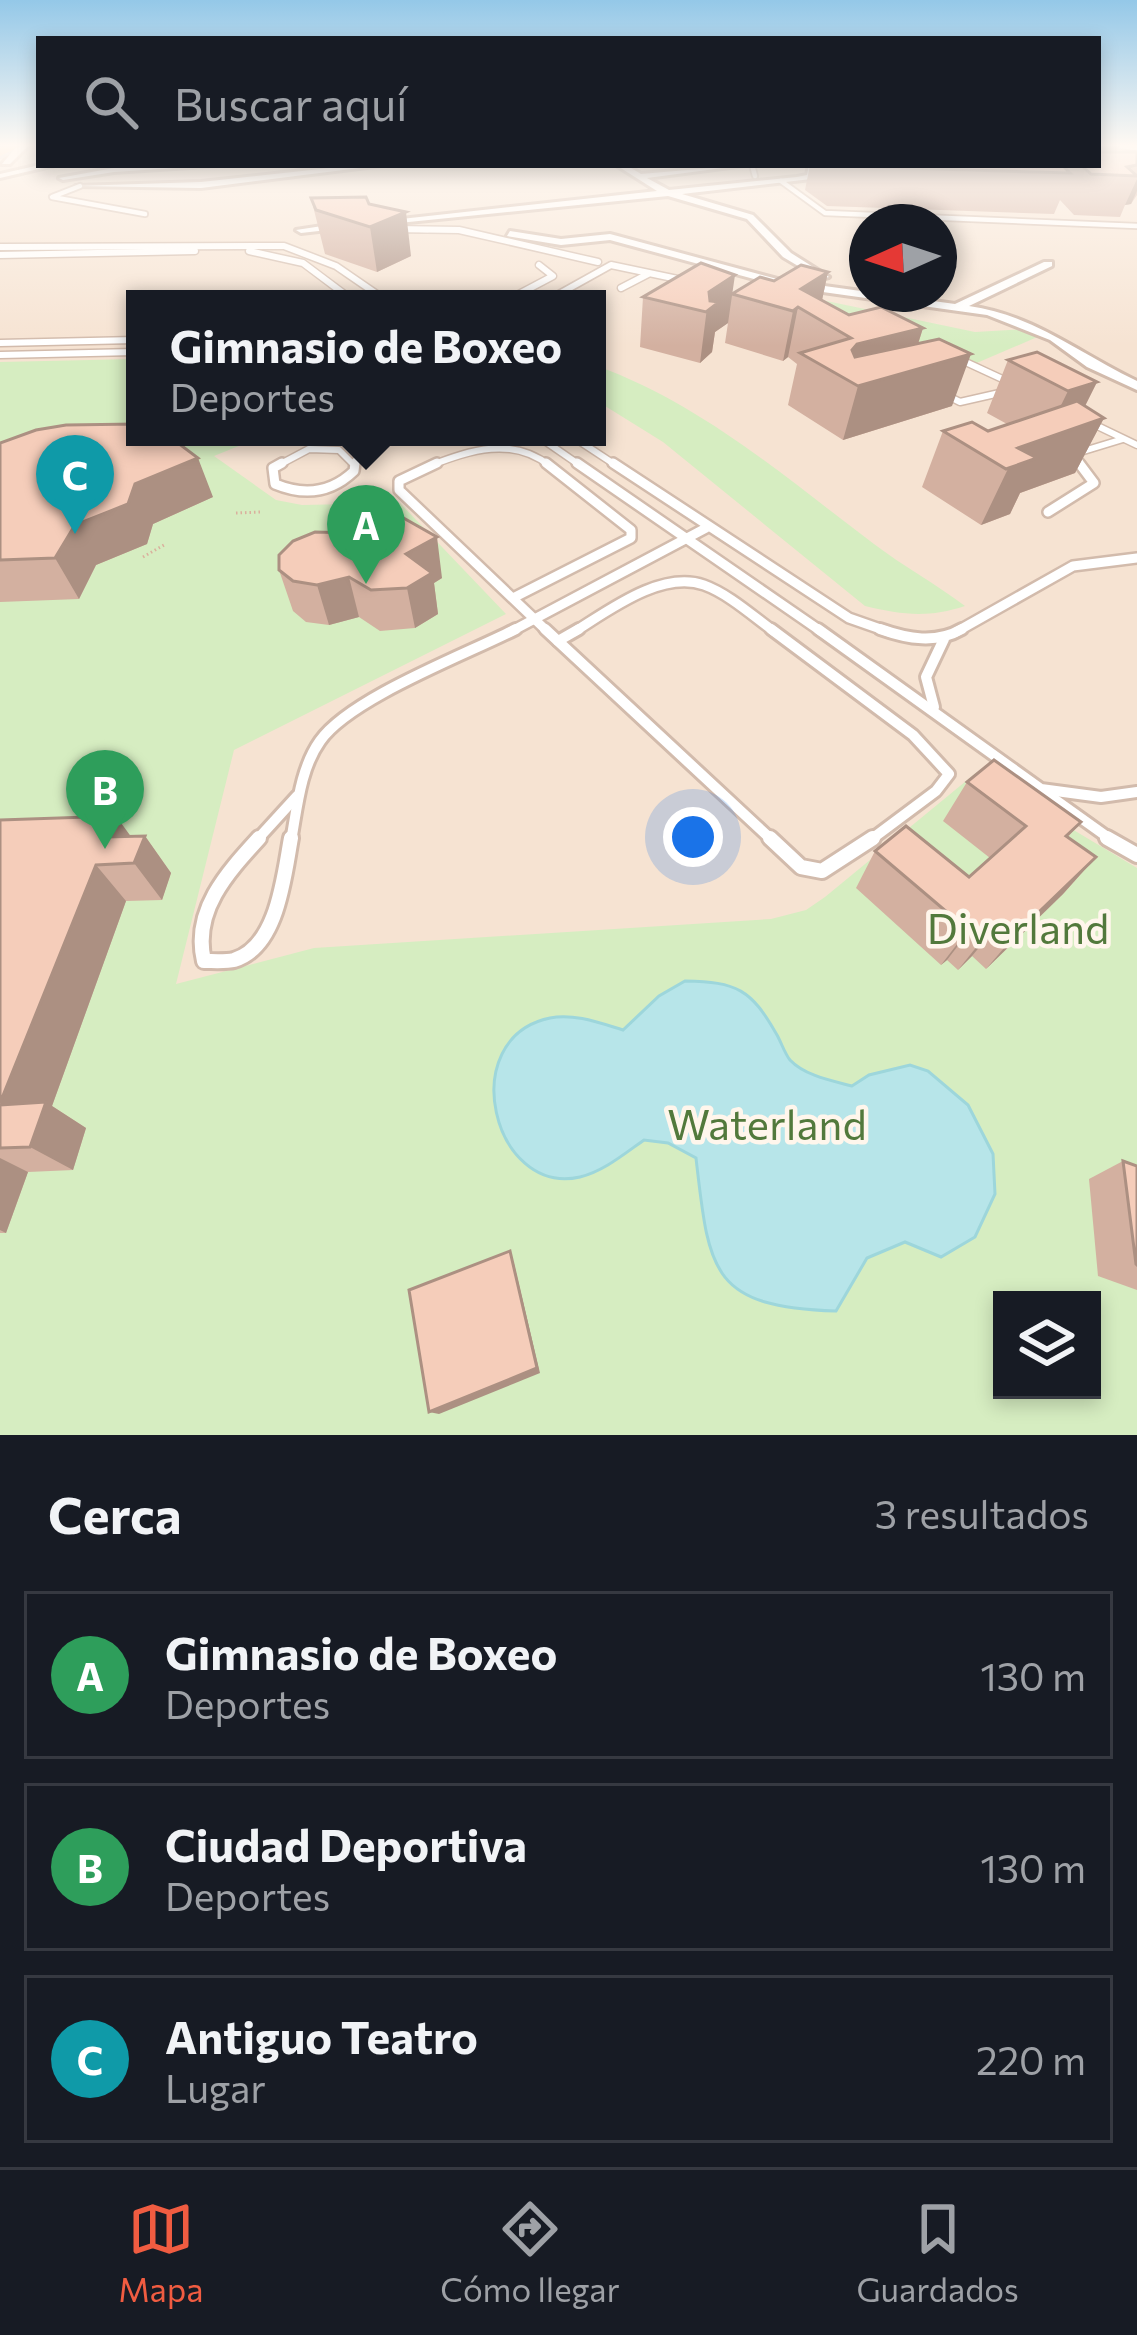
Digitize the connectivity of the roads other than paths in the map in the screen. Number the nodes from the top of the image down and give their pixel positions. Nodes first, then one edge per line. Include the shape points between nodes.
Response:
1 (131, 212) edge
2 (507, 212) edge
3 (733, 212) edge
4 (824, 212) edge
5 (1062, 212) edge
6 (145, 214) dead end
7 (1071, 222) junction
8 (425, 223) junction
9 (1137, 226) edge
10 (317, 228) junction
11 (301, 230) dead end
12 (380, 230) edge
13 (360, 231) edge
14 (510, 234) dead end
15 (0, 250) edge
16 (563, 254) junction
17 (598, 262) dead end
18 (1048, 264) dead end
19 (649, 274) junction
20 (704, 284) edge
21 (621, 288) dead end
22 (339, 290) edge
23 (371, 290) edge
24 (528, 290) edge
25 (567, 290) edge
26 (849, 291) edge
27 (849, 294) edge
28 (959, 306) joint
29 (126, 340) edge
30 (0, 343) edge
31 (942, 351) edge
32 (126, 352) edge
33 (0, 355) edge
34 (978, 368) junction
35 (960, 373) edge
36 (923, 383) edge
37 (1137, 386) edge
38 (1083, 418) edge
39 (1123, 439) junction
40 (1137, 445) edge
41 (314, 446) edge
42 (363, 446) edge
43 (491, 446) edge
44 (517, 446) edge
45 (552, 446) edge
46 (586, 446) edge
47 (309, 448) junction
48 (355, 462) junction
49 (1048, 512) dead end
50 (706, 528) junction
51 (686, 539) junction
52 (1137, 558) edge
53 (513, 598) junction
54 (536, 620) junction
55 (944, 638) junction
56 (558, 641) junction
57 (935, 710) junction
58 (1041, 789) junction
59 (1137, 792) edge
60 (297, 796) junction
61 (1137, 855) edge

1 - 6 lane
2 - 8 street
3 - 26 street
4 - 7 lane
5 - 7 lane
7 - 9 lane
8 - 10 street
8 - 12 lane
8 - 16 lane
10 - 11 street
10 - 13 lane
14 - 27 street via 561,242 610,237
15 - 22 lane via 270,252 303,263
15 - 23 lane via 284,246
16 - 17 lane
16 - 24 lane via 539,265 553,276
18 - 28 street
19 - 20 lane
19 - 21 lane
19 - 25 lane via 611,266
28 - 37 street via 1036,328
29 - 30 lane
31 - 34 lane
32 - 33 lane
34 - 35 lane
34 - 36 lane via 1022,388 960,402
38 - 39 lane
39 - 40 lane
39 - 49 lane via 1077,453 1094,483
41 - 47 lane
42 - 48 lane
43 - 53 lane via 399,481 400,490
44 - 53 lane via 631,530 631,538
45 - 51 lane
46 - 50 lane
47 - 48 lane via 339,450
47 - 48 lane via 273,467 275,484 319,491 347,479
50 - 51 lane
50 - 55 lane via 849,618 900,636
51 - 54 lane
51 - 57 lane
52 - 55 lane via 1073,566
53 - 54 lane
54 - 56 lane
54 - 60 lane via 339,723 314,751
55 - 57 lane via 926,677
56 - 56 lane via 660,586 704,585 933,749 946,762 947,780 839,864 808,870
57 - 58 lane
58 - 59 lane via 1101,797
58 - 61 lane
60 - 60 lane via 208,902 197,937 204,961 239,958 276,917

